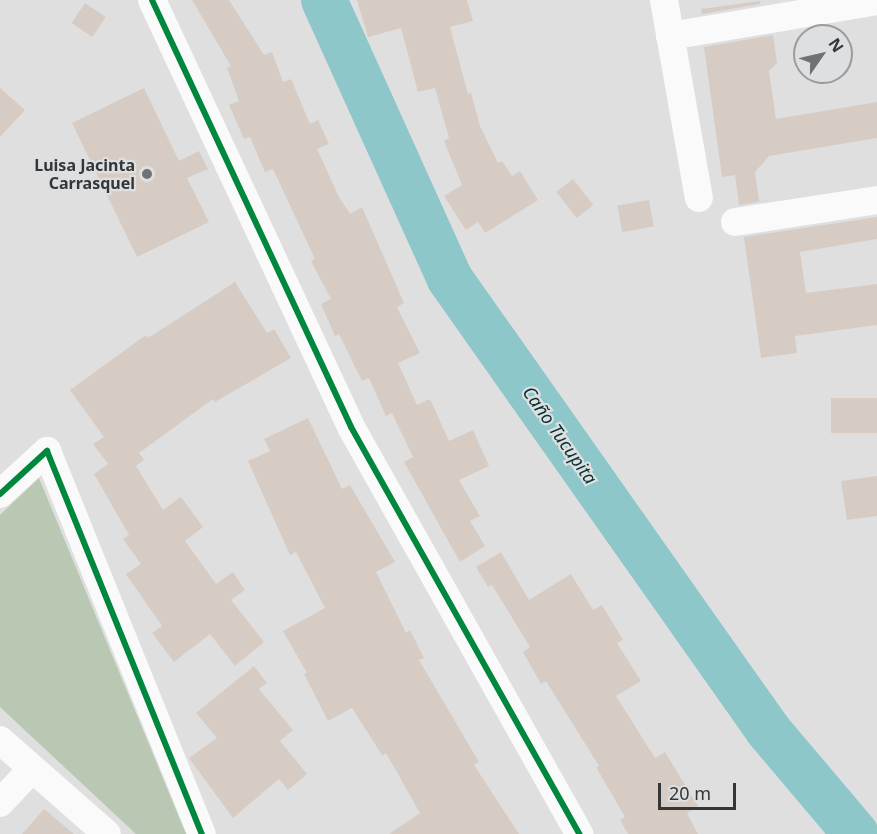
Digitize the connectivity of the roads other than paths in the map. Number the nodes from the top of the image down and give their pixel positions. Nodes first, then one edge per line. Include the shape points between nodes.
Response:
1 (152, 0) edge
2 (664, 0) edge
3 (877, 1) edge
4 (670, 36) junction
5 (699, 198) dead end
6 (877, 200) edge
7 (735, 222) dead end
8 (0, 494) edge
9 (0, 740) edge
10 (31, 770) junction
11 (0, 803) edge
12 (107, 834) edge
13 (201, 834) edge
14 (579, 834) edge

1 - 14 street via 351,427
2 - 4 street
3 - 4 street
4 - 5 street
6 - 7 street
8 - 13 street via 47,451
9 - 10 street
10 - 11 street
10 - 12 street

